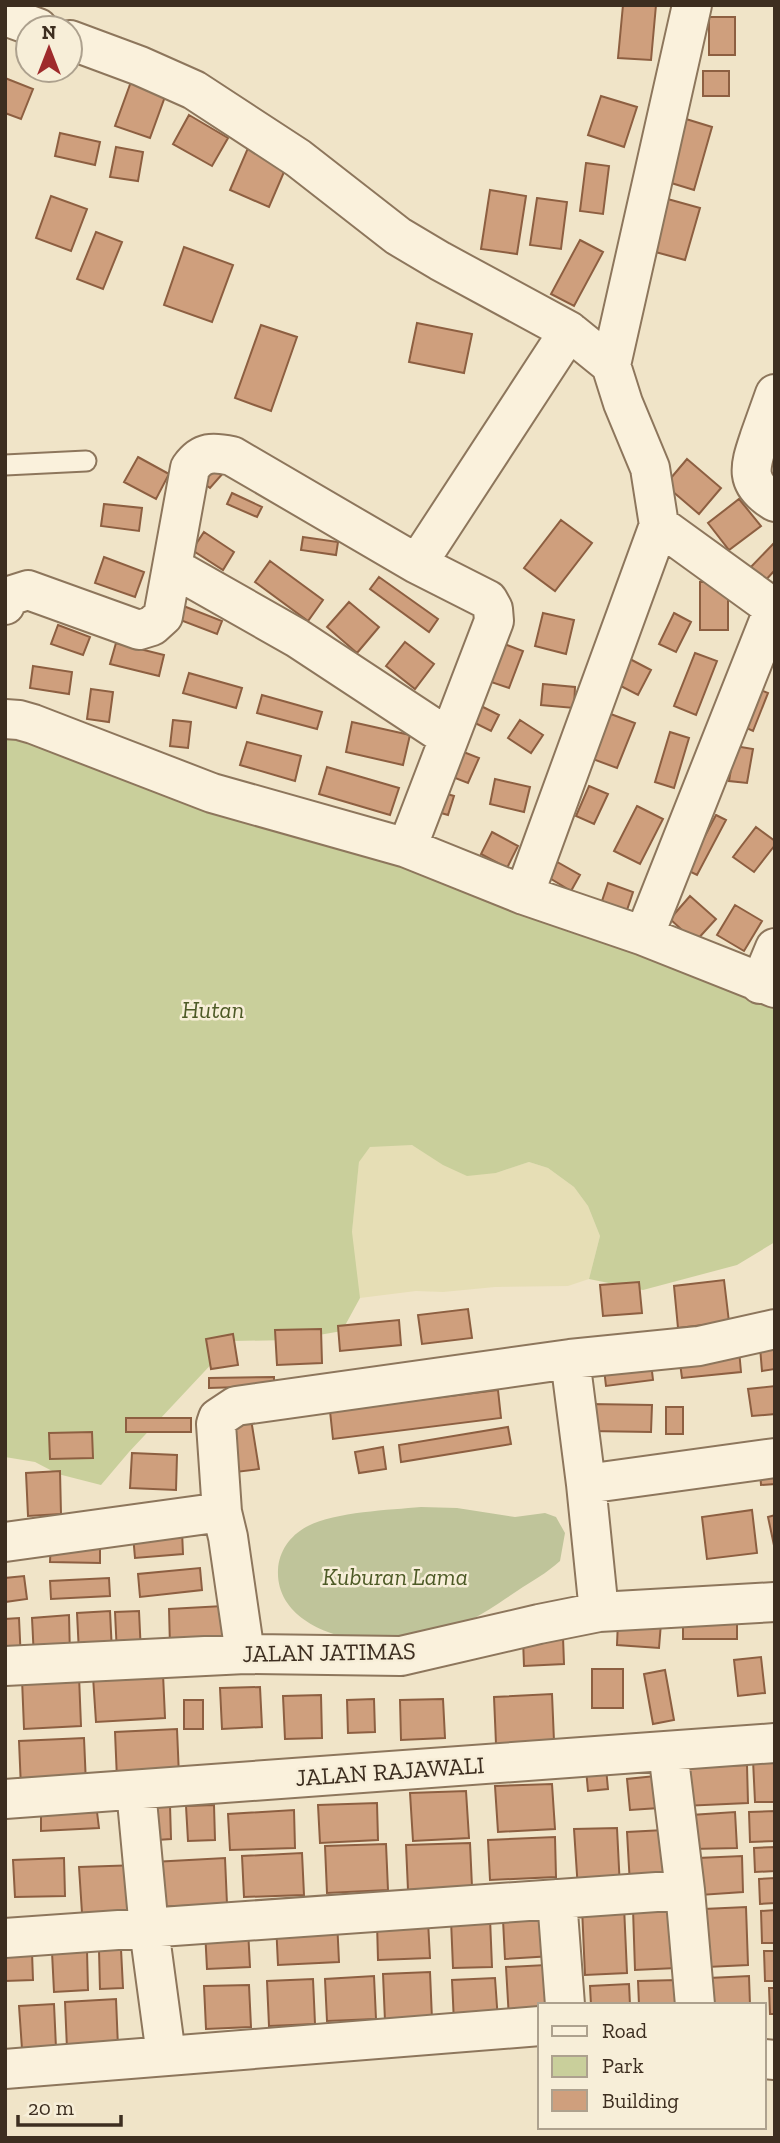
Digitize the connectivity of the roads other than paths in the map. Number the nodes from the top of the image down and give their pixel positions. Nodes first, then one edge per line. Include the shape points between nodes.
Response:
1 (692, 5) edge
2 (84, 45) edge
3 (569, 331) junction
4 (611, 365) junction
5 (775, 394) edge
6 (86, 461) dead end
7 (5, 465) edge
8 (775, 502) edge
9 (659, 524) junction
10 (417, 564) junction
11 (172, 567) junction
12 (5, 606) edge
13 (774, 609) edge
14 (5, 719) edge
15 (450, 738) junction
16 (407, 848) junction
17 (524, 895) junction
18 (644, 936) junction
19 (775, 948) edge
20 (768, 986) edge
21 (775, 1329) edge
22 (570, 1359) junction
23 (775, 1458) edge
24 (586, 1484) junction
25 (222, 1512) junction
26 (5, 1542) edge
27 (775, 1602) edge
28 (599, 1612) junction
29 (246, 1654) junction
30 (5, 1666) edge
31 (775, 1743) edge
32 (668, 1751) junction
33 (136, 1790) junction
34 (5, 1799) edge
35 (685, 1890) junction
36 (557, 1899) junction
37 (149, 1929) junction
38 (5, 1938) edge
39 (565, 2003) edge
40 (695, 2003) edge
41 (538, 2026) edge
42 (166, 2055) junction
43 (5, 2069) edge

1 - 4 street
2 - 3 street via 194,90 298,158 398,236
3 - 4 street
3 - 10 street
4 - 9 street via 650,468
5 - 8 street via 750,464 753,481
6 - 7 lane
9 - 13 street
9 - 17 street
10 - 11 street via 233,456 218,453 206,454 190,468
10 - 15 street via 488,600 493,609 494,621
11 - 12 street via 163,616 139,630 29,590 9,597
11 - 15 street via 298,638
13 - 18 street
14 - 16 street via 33,724 212,793
15 - 16 street
16 - 17 street
17 - 18 street
18 - 20 street
19 - 20 street
21 - 22 street via 699,1346
22 - 24 street
22 - 25 street via 236,1406 216,1424
23 - 24 street
24 - 28 street
25 - 26 street
25 - 29 street
27 - 28 street, JALAN JATIMAS
28 - 29 street, JALAN JATIMAS via 401,1656
29 - 30 street, JALAN JATIMAS
31 - 32 street, JALAN RAJAWALI
32 - 33 street, JALAN RAJAWALI
32 - 35 street
33 - 34 street, JALAN RAJAWALI
33 - 37 street
35 - 36 street
35 - 40 street
36 - 37 street
36 - 39 street
37 - 38 street
37 - 42 street
41 - 42 street
42 - 43 street

